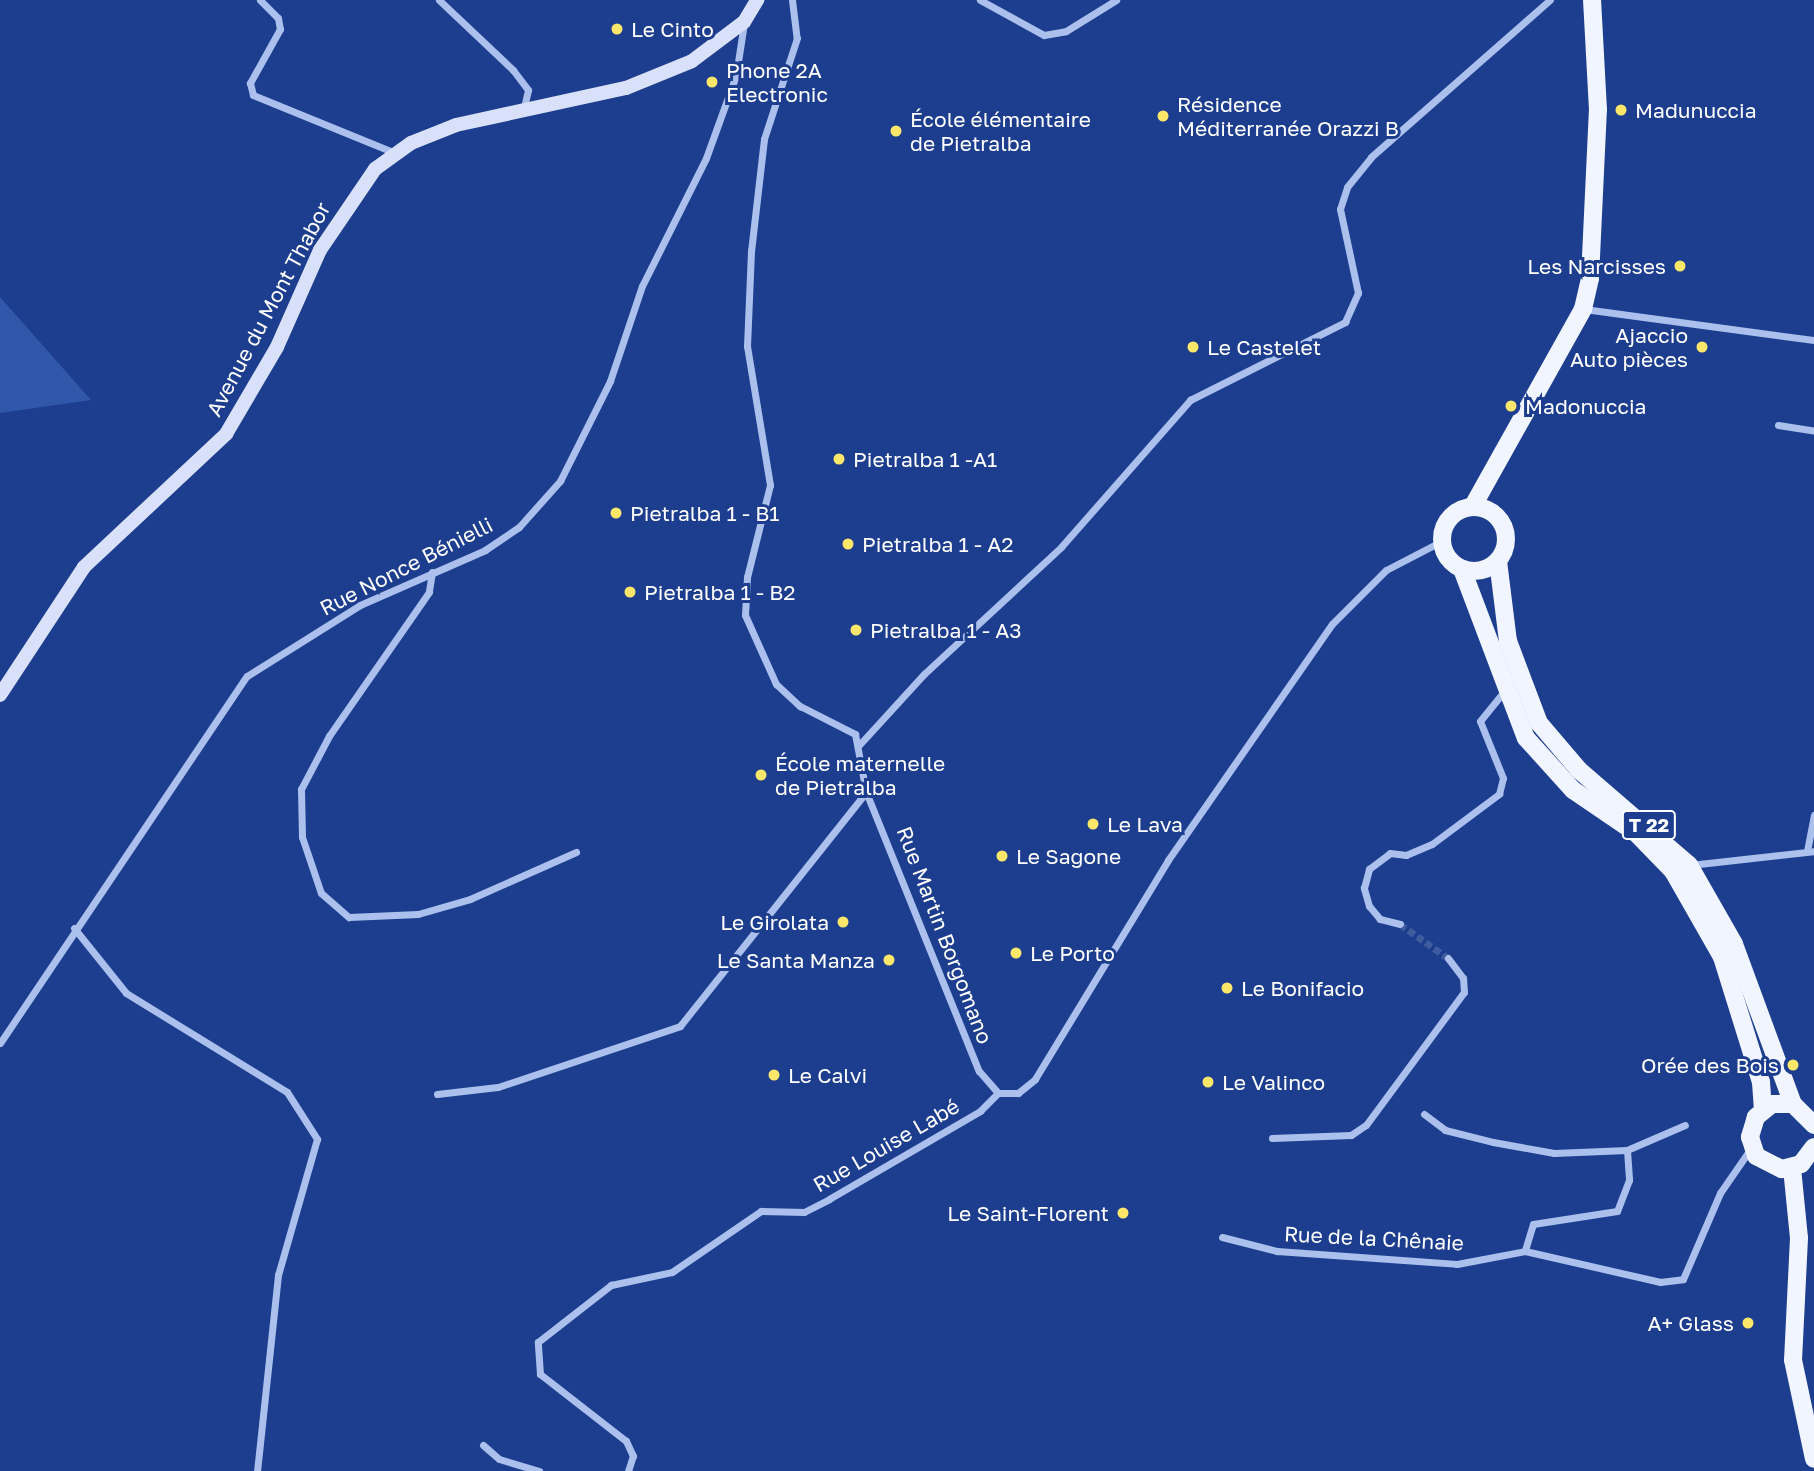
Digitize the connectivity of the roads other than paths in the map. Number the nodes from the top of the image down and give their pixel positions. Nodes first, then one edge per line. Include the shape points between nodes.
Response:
1 (260, 0) edge
2 (439, 0) edge
3 (757, 0) edge
4 (792, 0) edge
5 (980, 0) edge
6 (1116, 0) edge
7 (1550, 0) edge
8 (1592, 0) edge
9 (744, 22) junction
10 (523, 111) junction
11 (396, 154) junction
12 (1583, 309) junction
13 (1814, 340) edge
14 (1778, 425) dead end
15 (1814, 431) edge
16 (1473, 506) junction
17 (1441, 541) junction
18 (1498, 561) junction
19 (1462, 569) junction
20 (432, 572) junction
21 (1504, 691) junction
22 (0, 695) edge
23 (860, 744) junction
24 (866, 792) junction
25 (1814, 815) edge
26 (1811, 851) edge
27 (576, 852) dead end
28 (1681, 868) junction
29 (1400, 924) tunnel mouth
30 (74, 928) junction
31 (1448, 958) tunnel mouth
32 (0, 1043) edge
33 (998, 1093) junction
34 (437, 1094) dead end
35 (1793, 1104) junction
36 (1763, 1109) junction
37 (1424, 1114) dead end
38 (1813, 1120) edge
39 (1685, 1125) dead end
40 (1272, 1138) dead end
41 (1752, 1147) junction
42 (1814, 1147) edge
43 (1627, 1150) junction
44 (1792, 1168) junction
45 (1222, 1237) dead end
46 (1525, 1251) junction
47 (484, 1446) dead end
48 (1814, 1461) edge
49 (257, 1471) edge
50 (539, 1471) edge
51 (628, 1471) edge
52 (1809, 1471) edge

1 - 11 street via 278,18 279,29 250,83 253,95
2 - 10 street via 513,70 528,90
3 - 9 street, Avenue du Mont Thabor
4 - 23 street via 797,38 764,139 751,251 747,346 770,485 747,577 746,615 776,684 800,706 847,727
5 - 6 street via 1044,35 1066,30
7 - 23 street via 1371,157 1348,187 1340,209 1358,293 1345,322 1190,400 1061,547 924,674
8 - 12 main road via 1598,110 1590,278
9 - 10 street, Avenue du Mont Thabor via 692,61 637,83
9 - 20 street, Rue Nonce Bénielli via 736,75 706,158 642,286 587,435 560,481 519,527
10 - 11 street, Avenue du Mont Thabor via 456,125
11 - 22 street, Avenue du Mont Thabor via 350,200 226,435 84,567
12 - 13 street
12 - 16 main road
14 - 15 street
16 - 17 main road via 1447,521
16 - 18 main road via 1494,513 1506,530
17 - 19 main road via 1448,558
17 - 33 street via 1386,570 1332,624 1168,860 1035,1079 1018,1093
18 - 19 main road via 1481,571
18 - 28 main road, T 22 via 1508,641 1539,723 1579,770
19 - 21 main road, T 22
20 - 27 street via 429,592 328,736 301,789 302,837 321,893 349,917 418,914 470,899
20 - 30 street, Rue Nonce Bénielli via 360,605 247,676
21 - 28 main road, T 22 via 1526,738 1548,766
21 - 29 street via 1480,721 1503,778 1499,794 1432,844 1406,855 1390,853 1369,869 1364,888 1369,906 1380,919
23 - 24 street, Rue Martin Borgomano
24 - 33 street, Rue Martin Borgomano via 979,1071
24 - 34 street via 680,1026 498,1087
25 - 26 street
26 - 28 street
28 - 35 main road, T 22 via 1734,944
28 - 36 main road, T 22 via 1721,957 1761,1082
30 - 32 street, Rue Nonce Bénielli
30 - 49 street via 126,993 287,1092 317,1139 278,1275
31 - 40 street via 1463,978 1464,992 1366,1125 1351,1135
33 - 51 street, Rue Louise Labé via 980,1111 813,1208 761,1211 672,1272 611,1285 538,1342 540,1374 626,1441 633,1455
35 - 36 main road
35 - 38 main road
36 - 41 main road via 1751,1127
37 - 43 street via 1445,1130 1554,1153
39 - 43 street
41 - 44 main road via 1763,1163
41 - 46 street, Rue de la Chênaie via 1720,1193 1683,1279 1660,1282
42 - 44 main road
43 - 46 street via 1629,1180 1617,1211 1533,1224
44 - 48 main road via 1799,1237 1793,1360
45 - 46 street, Rue de la Chênaie via 1277,1251 1457,1264
47 - 50 street via 499,1459
48 - 52 street

